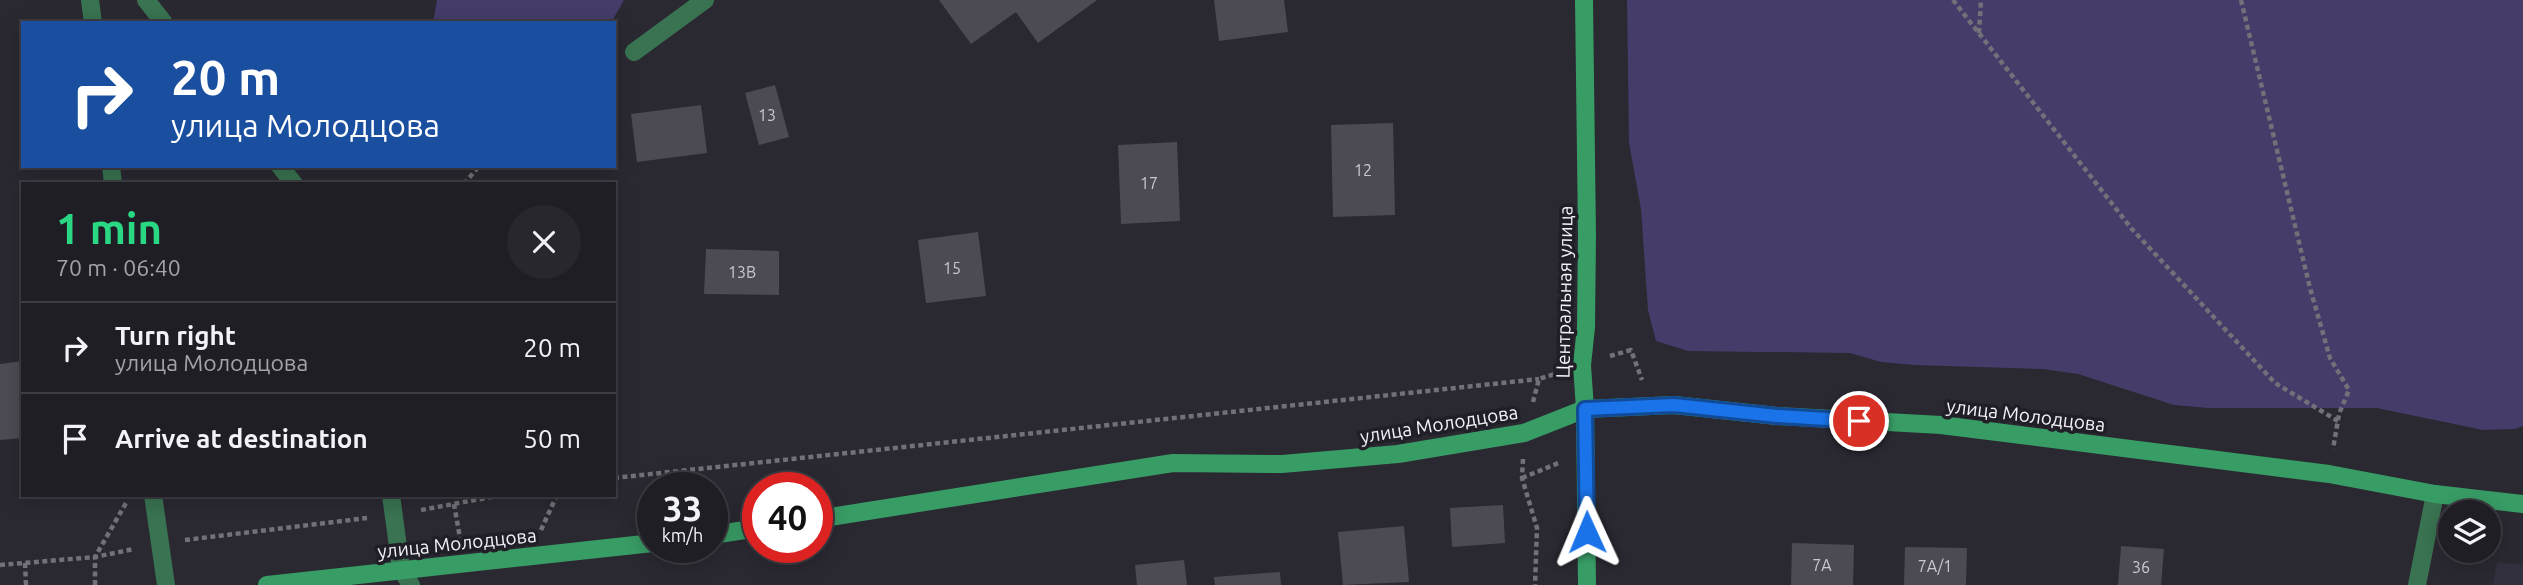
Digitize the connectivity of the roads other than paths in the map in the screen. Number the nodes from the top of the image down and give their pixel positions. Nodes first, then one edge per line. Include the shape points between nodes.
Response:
1 (90, 0) edge
2 (146, 0) edge
3 (705, 0) edge
4 (1584, 0) edge
5 (93, 21) edge
6 (162, 21) edge
7 (634, 52) dead end
8 (282, 168) edge
9 (292, 182) edge
10 (1585, 409) junction
11 (2435, 494) junction
12 (153, 497) edge
13 (391, 497) edge
14 (2523, 504) edge
15 (833, 516) edge
16 (637, 545) edge
17 (401, 569) junction
18 (166, 585) edge
19 (267, 585) edge
20 (411, 585) edge
21 (1587, 585) edge
22 (2417, 585) edge

1 - 5 street
2 - 6 street
3 - 7 street
4 - 10 street, Центральная улица
8 - 9 street
10 - 11 street, улица Молодцова via 1674,405 1941,425 2329,474
10 - 15 street, улица Молодцова via 1524,433 1384,456 1282,464 1173,463
10 - 21 street, Центральная улица
11 - 14 street, улица Молодцова
11 - 22 street
12 - 18 street
13 - 17 street
16 - 17 street, улица Молодцова
17 - 19 street, улица Молодцова
17 - 20 street

